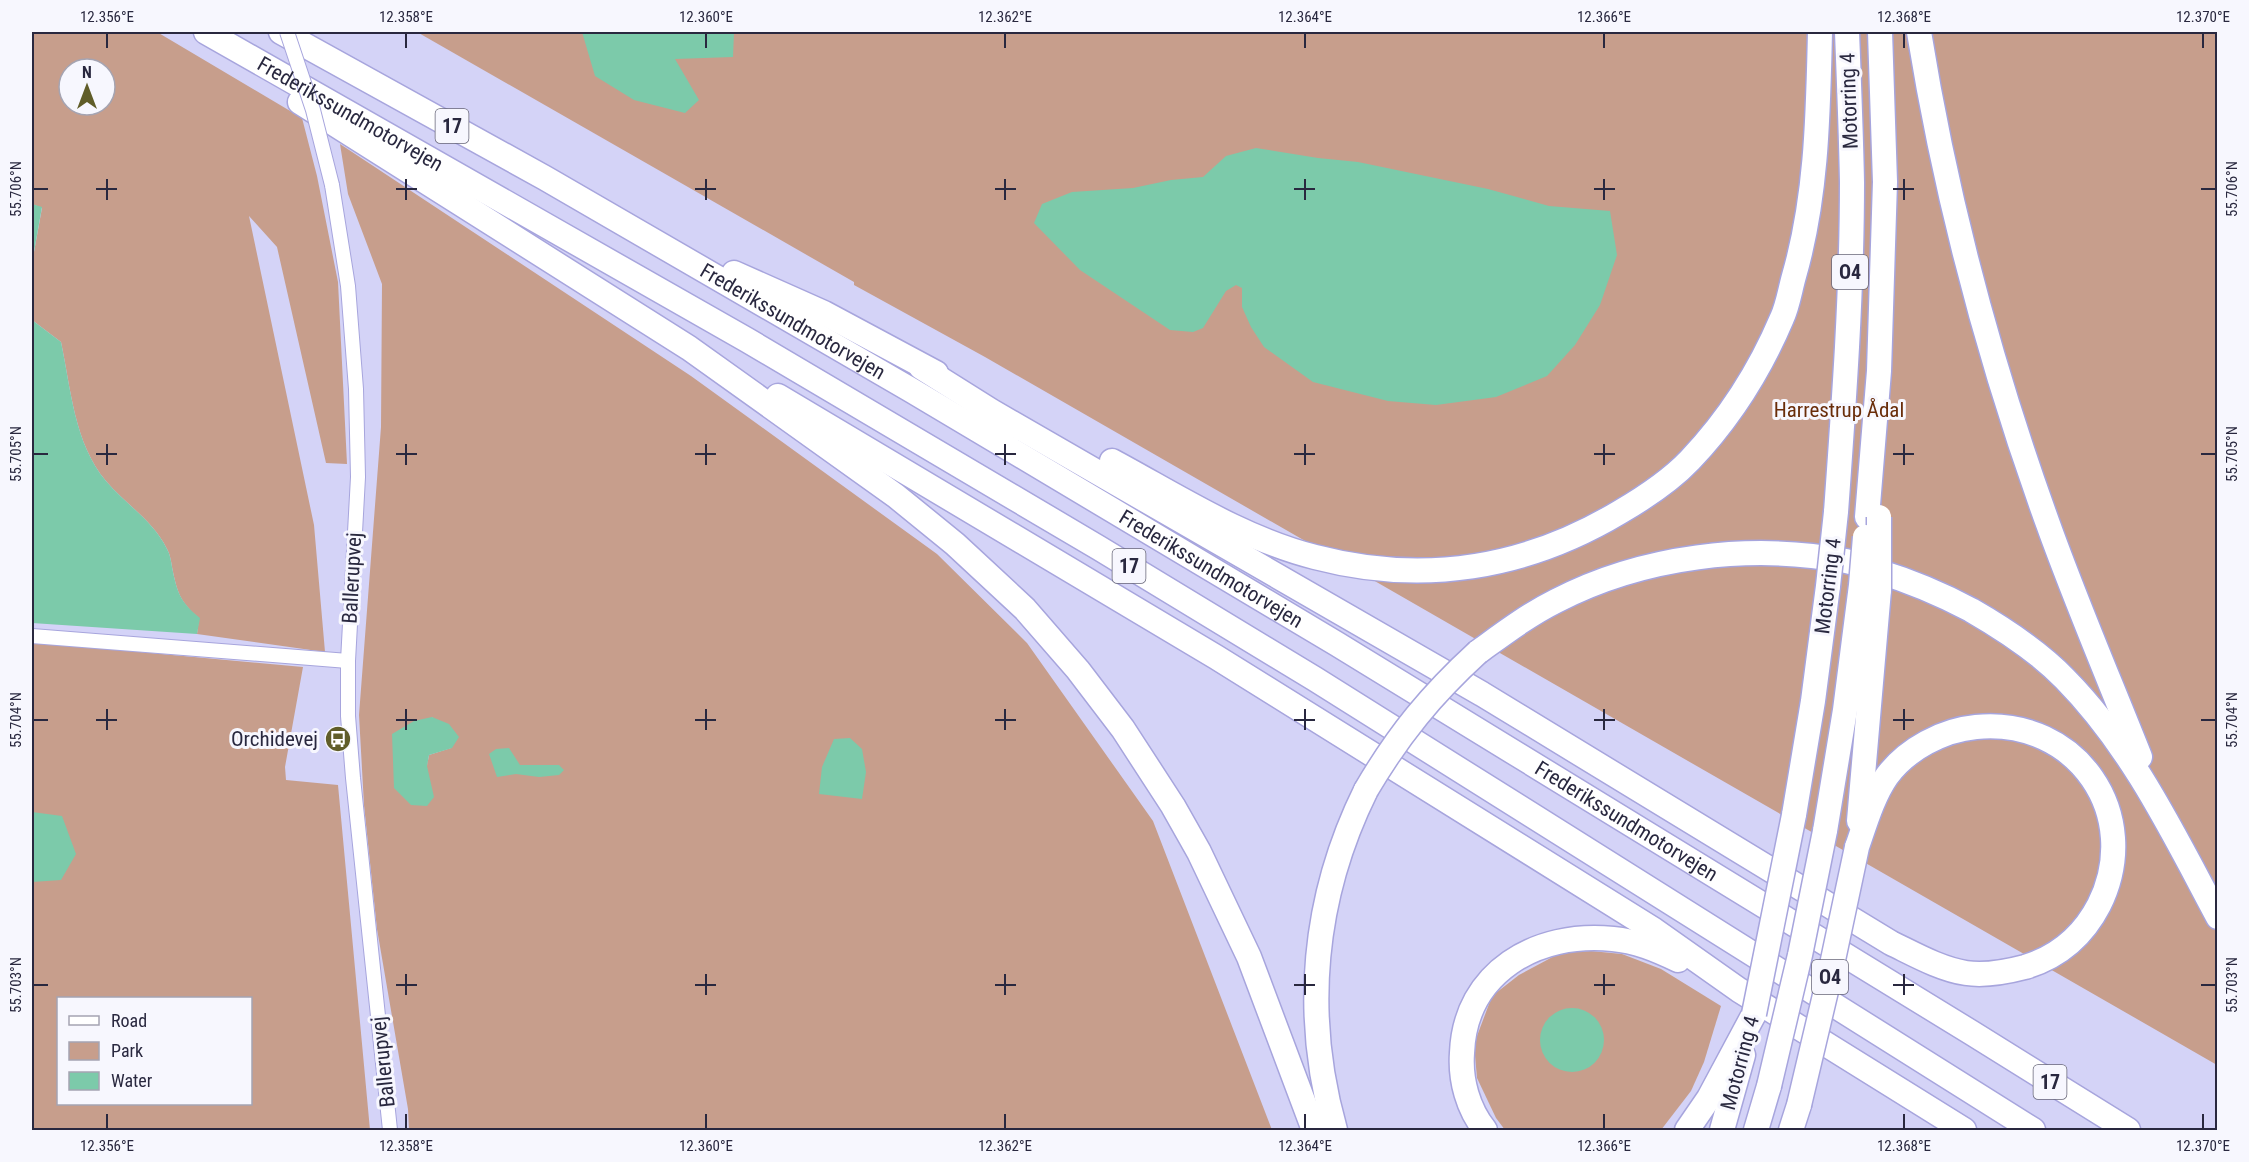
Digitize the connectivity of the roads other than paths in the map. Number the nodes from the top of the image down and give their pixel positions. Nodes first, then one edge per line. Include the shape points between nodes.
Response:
1 (281, 32) edge
2 (287, 32) edge
3 (1820, 32) edge
4 (1847, 32) edge
5 (1880, 32) edge
6 (1919, 32) edge
7 (210, 33) edge
8 (622, 223) junction
9 (689, 348) junction
10 (921, 367) junction
11 (1870, 588) junction
12 (32, 636) edge
13 (348, 661) junction
14 (2162, 812) junction
15 (1857, 847) junction
16 (2217, 917) edge
17 (1739, 990) junction
18 (1735, 1063) junction
19 (390, 1131) edge
20 (1314, 1131) edge
21 (1335, 1131) edge
22 (1485, 1131) edge
23 (1688, 1131) edge
24 (1722, 1131) edge
25 (1756, 1131) edge
26 (1791, 1131) edge
27 (1964, 1131) edge
28 (2033, 1131) edge
29 (2127, 1131) edge

1 - 8 highway, Frederikssundmotorvejen / 17
2 - 13 street, Ballerupvej, bridge via 332,185 348,286 358,477
3 - 10 highway via 1813,189 1783,316 1759,366 1724,420 1689,462 1641,500 1588,531 1529,555 1476,567 1414,571 1364,568 1312,557 1251,535 997,399
4 - 18 highway, Motorring 4 / O4, bridge via 1852,182 1847,368 1828,586 1794,815 1754,1014
5 - 11 highway, Motorring 4 / O4, bridge via 1885,182
6 - 14 highway via 1951,196 2001,382 2048,525
7 - 9 highway via 291,96
7 - 28 highway, Frederikssundmotorvejen / 17 via 737,334 1099,548 1325,685
8 - 10 highway via 824,312
8 - 29 highway, Frederikssundmotorvejen / 17 via 1337,644
9 - 17 highway via 747,377 1216,657 1654,930
9 - 20 highway via 896,496 955,544 1025,609 1078,670 1123,729 1199,852 1250,957
10 - 15 highway via 1482,694 1890,943 1931,962 1967,973 2004,973 2038,963 2066,948 2090,922 2108,888 2114,856 2111,821 2101,793 2082,765 2056,743 2026,730 1994,725 1941,736 1906,758 1887,776
11 - 15 highway
11 - 25 highway, Motorring 4 / O4, bridge via 1800,955
12 - 13 street
13 - 19 street, Ballerupvej via 353,778
14 - 16 highway
14 - 21 highway, bridge via 2121,746 2064,677 1995,624 1946,596 1847,561 1752,554 1650,566 1598,583 1515,625 1443,684 1388,753 1350,823 1333,873 1320,934 1316,1003 1322,1067
15 - 26 highway, O4, bridge
17 - 22 highway via 1650,947 1613,939 1570,939 1536,947 1511,960 1471,1007 1462,1035 1461,1066 1466,1095
17 - 27 highway
18 - 23 highway
18 - 24 highway, Motorring 4

